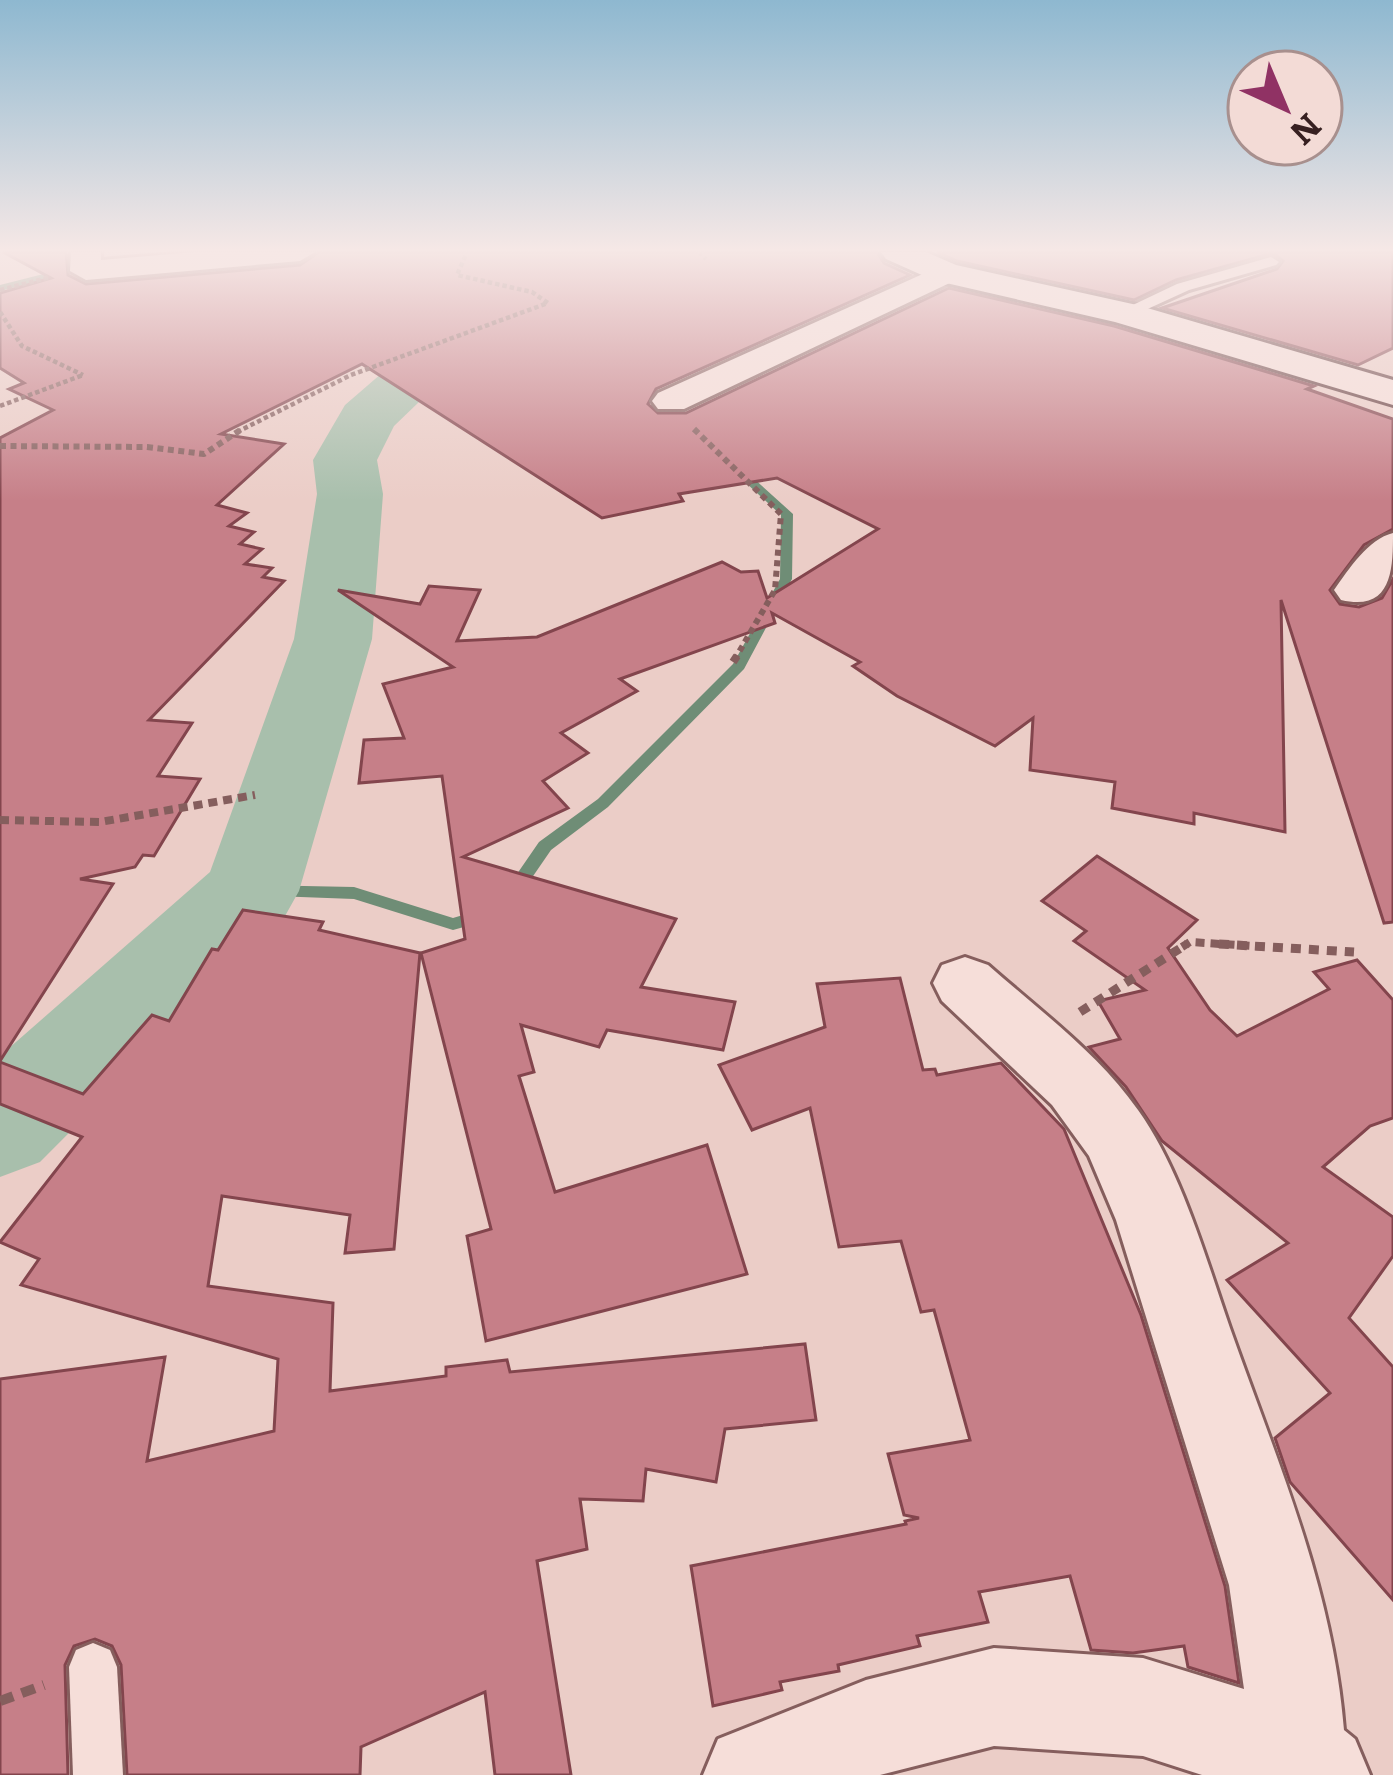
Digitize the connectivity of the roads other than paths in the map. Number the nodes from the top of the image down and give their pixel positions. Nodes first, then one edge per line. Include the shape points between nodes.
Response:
1 (813, 335) edge
2 (1197, 335) edge
3 (1393, 393) edge
4 (671, 401) road end
5 (1393, 546) edge
6 (1357, 590) dead end
7 (965, 983) dead end
8 (92, 1667) dead end
9 (1308, 1765) edge
10 (98, 1775) edge
11 (754, 1775) edge

1 - 4 street
2 - 3 street
5 - 6 street
7 - 9 street via 1076,1084 1116,1136 1154,1220 1275,1585
8 - 10 lane
9 - 11 street via 1144,1707 994,1697 866,1729

